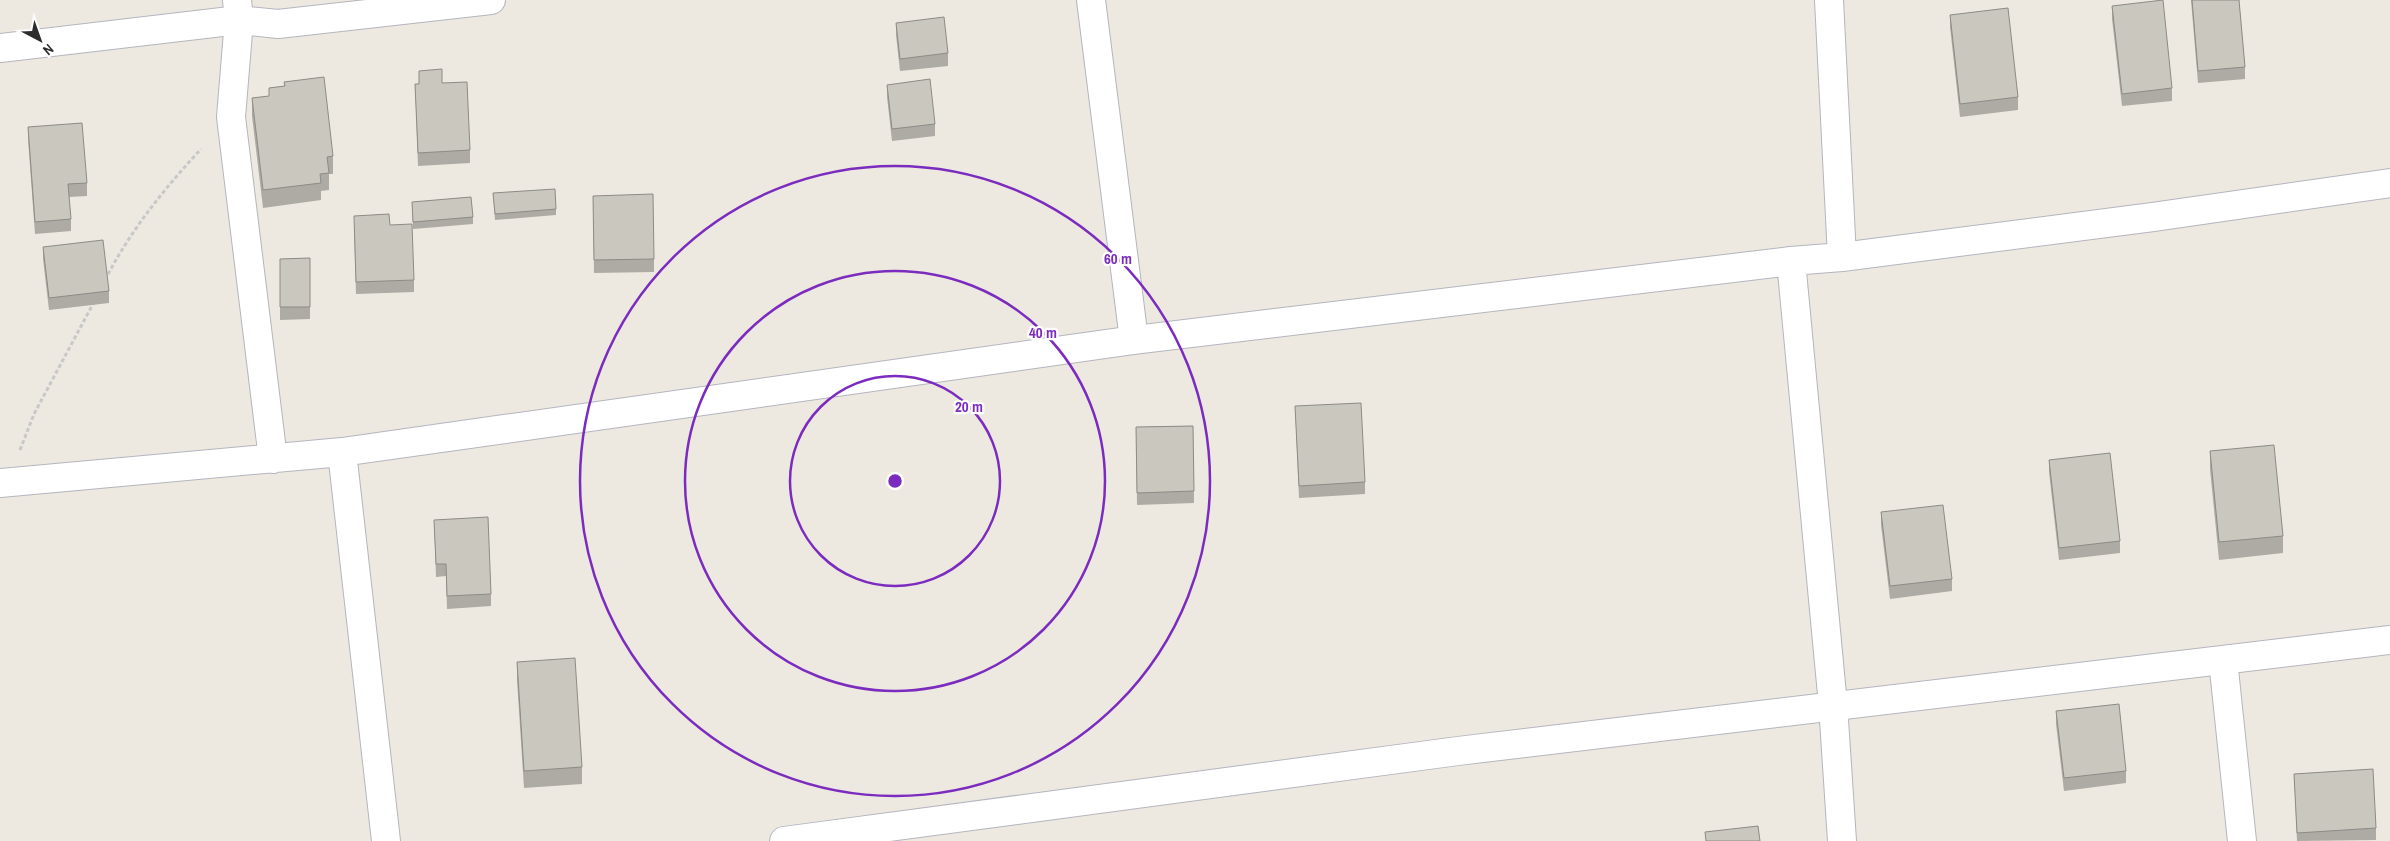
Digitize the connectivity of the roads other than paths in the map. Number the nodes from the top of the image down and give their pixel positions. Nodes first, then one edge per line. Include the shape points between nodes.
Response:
1 (491, 0) edge
2 (1092, 0) edge
3 (1829, 0) edge
4 (238, 10) edge
5 (0, 48) edge
6 (2390, 183) edge
7 (1842, 257) junction
8 (1791, 261) junction
9 (1134, 340) junction
10 (342, 452) junction
11 (273, 459) junction
12 (3, 483) edge
13 (2390, 640) edge
14 (2223, 660) junction
15 (1833, 705) junction
16 (386, 841) edge
17 (784, 841) edge
18 (1842, 841) edge
19 (2242, 841) edge

1 - 4 street via 278,24
2 - 9 street
3 - 7 street
4 - 5 street
4 - 11 street via 231,117
6 - 7 street
7 - 8 street
8 - 9 street
8 - 15 street
9 - 10 street
10 - 11 street
10 - 16 street
11 - 12 street
13 - 14 street
14 - 15 street
14 - 19 street
15 - 17 street via 1448,752
15 - 18 street

